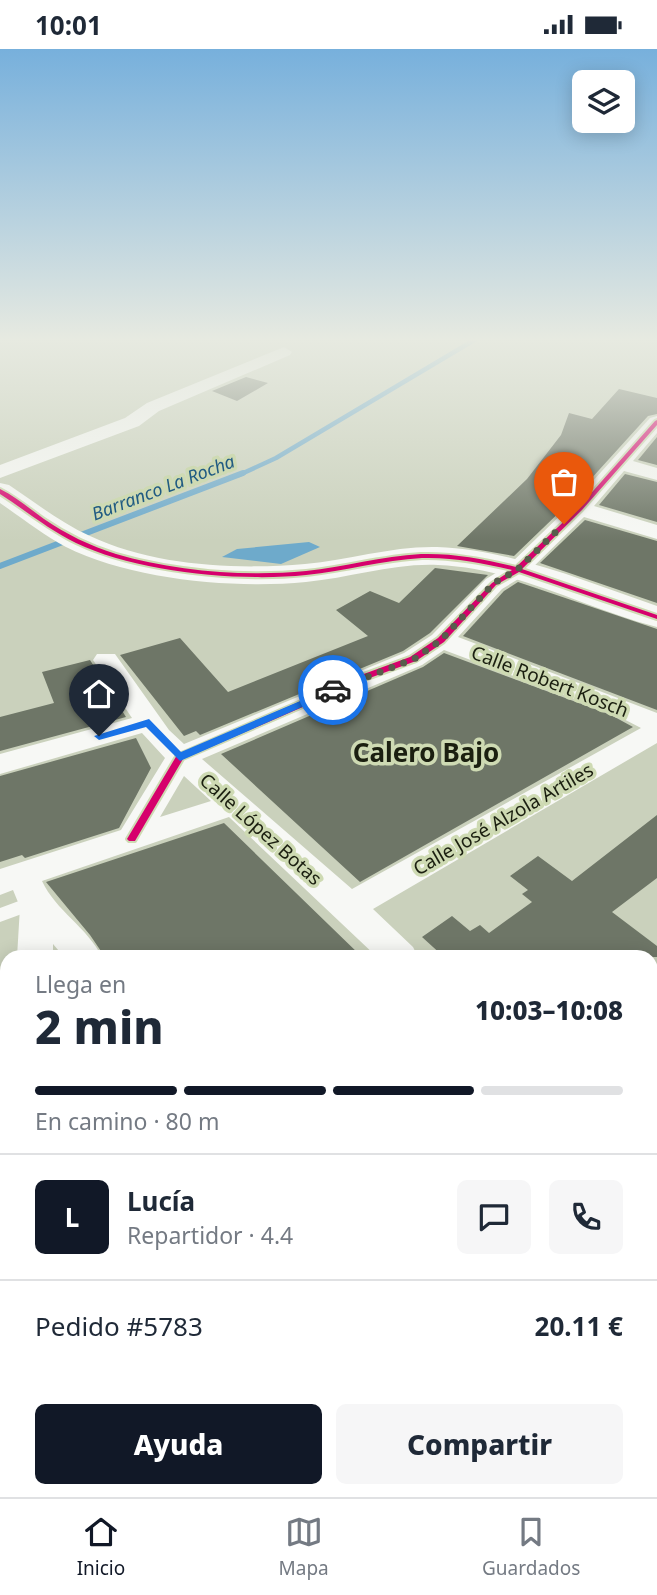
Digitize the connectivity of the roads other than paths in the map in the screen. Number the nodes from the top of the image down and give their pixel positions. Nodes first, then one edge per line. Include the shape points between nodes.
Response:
1 (154, 407) edge
2 (657, 422) edge
3 (621, 464) junction
4 (0, 473) edge
5 (657, 474) edge
6 (0, 491) edge
7 (580, 509) junction
8 (657, 532) edge
9 (517, 570) junction
10 (657, 617) edge
11 (441, 640) junction
12 (106, 660) dead end
13 (149, 722) junction
14 (657, 725) edge
15 (657, 731) edge
16 (180, 757) junction
17 (0, 764) edge
18 (235, 804) junction
19 (132, 839) junction
20 (24, 892) edge
21 (349, 907) junction
22 (0, 915) edge
23 (34, 950) edge
24 (78, 950) edge
25 (393, 950) edge

1 - 4 street via 132,422
2 - 3 street
3 - 5 street
3 - 7 street
6 - 9 street via 89,547 140,561 286,575 399,558 477,559
7 - 8 street
7 - 9 street
9 - 10 street
9 - 11 street via 494,583
11 - 14 street, Calle Robert Kosch via 622,707
11 - 16 street via 414,659
12 - 13 street, Calle López Botas
13 - 16 street, Calle López Botas
13 - 17 street
15 - 21 street, Calle José Alzola Artiles
16 - 18 street, Calle López Botas
16 - 19 street
18 - 19 street
18 - 21 street, Calle López Botas
19 - 20 street
20 - 22 lane
20 - 23 street
20 - 24 street
21 - 25 street, Calle López Botas

